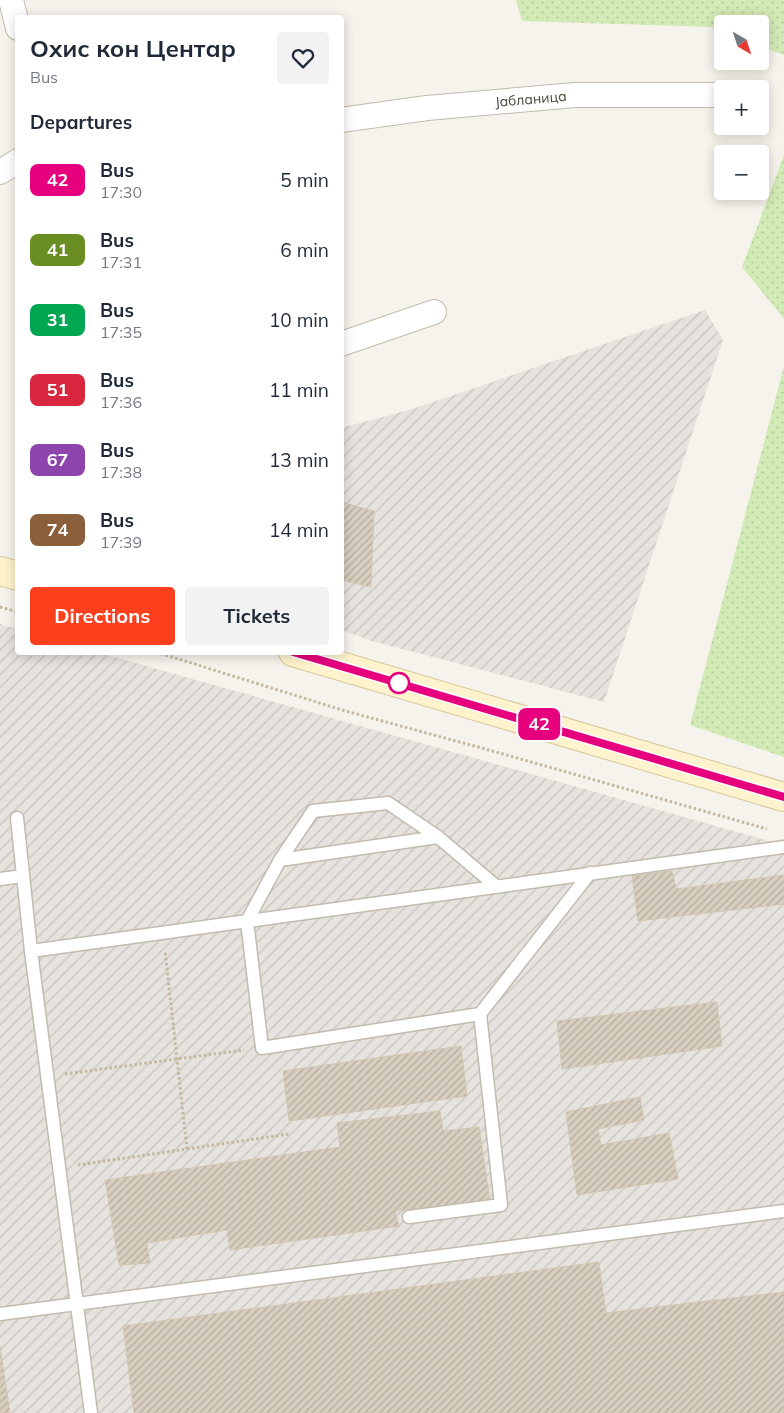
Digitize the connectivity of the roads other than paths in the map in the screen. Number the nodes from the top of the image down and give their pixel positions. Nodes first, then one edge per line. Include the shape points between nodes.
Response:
1 (11, 0) edge
2 (15, 16) edge
3 (714, 95) edge
4 (344, 120) edge
5 (15, 163) edge
6 (0, 172) edge
7 (434, 312) dead end
8 (344, 343) edge
9 (0, 571) edge
10 (15, 575) edge
11 (303, 655) edge
12 (784, 797) edge
13 (17, 818) dead end
14 (438, 837) junction
15 (784, 847) edge
16 (280, 860) junction
17 (590, 873) junction
18 (23, 876) junction
19 (0, 879) edge
20 (496, 886) junction
21 (247, 921) junction
22 (31, 951) junction
23 (480, 1014) junction
24 (784, 1211) edge
25 (409, 1217) dead end
26 (77, 1304) junction
27 (0, 1314) edge
28 (91, 1413) edge

1 - 2 street
3 - 4 street, Јабланица via 575,95 427,108
5 - 6 street
7 - 8 street
9 - 10 main road
11 - 12 main road
13 - 18 lane
14 - 16 lane
14 - 16 lane via 388,803 313,811
14 - 20 lane
15 - 17 lane
16 - 21 lane
17 - 20 lane
17 - 23 lane
18 - 19 lane
18 - 22 lane
20 - 21 lane
21 - 22 lane
21 - 23 lane via 262,1048
22 - 26 lane
23 - 25 lane via 501,1205
24 - 26 lane
26 - 27 lane
26 - 28 lane

